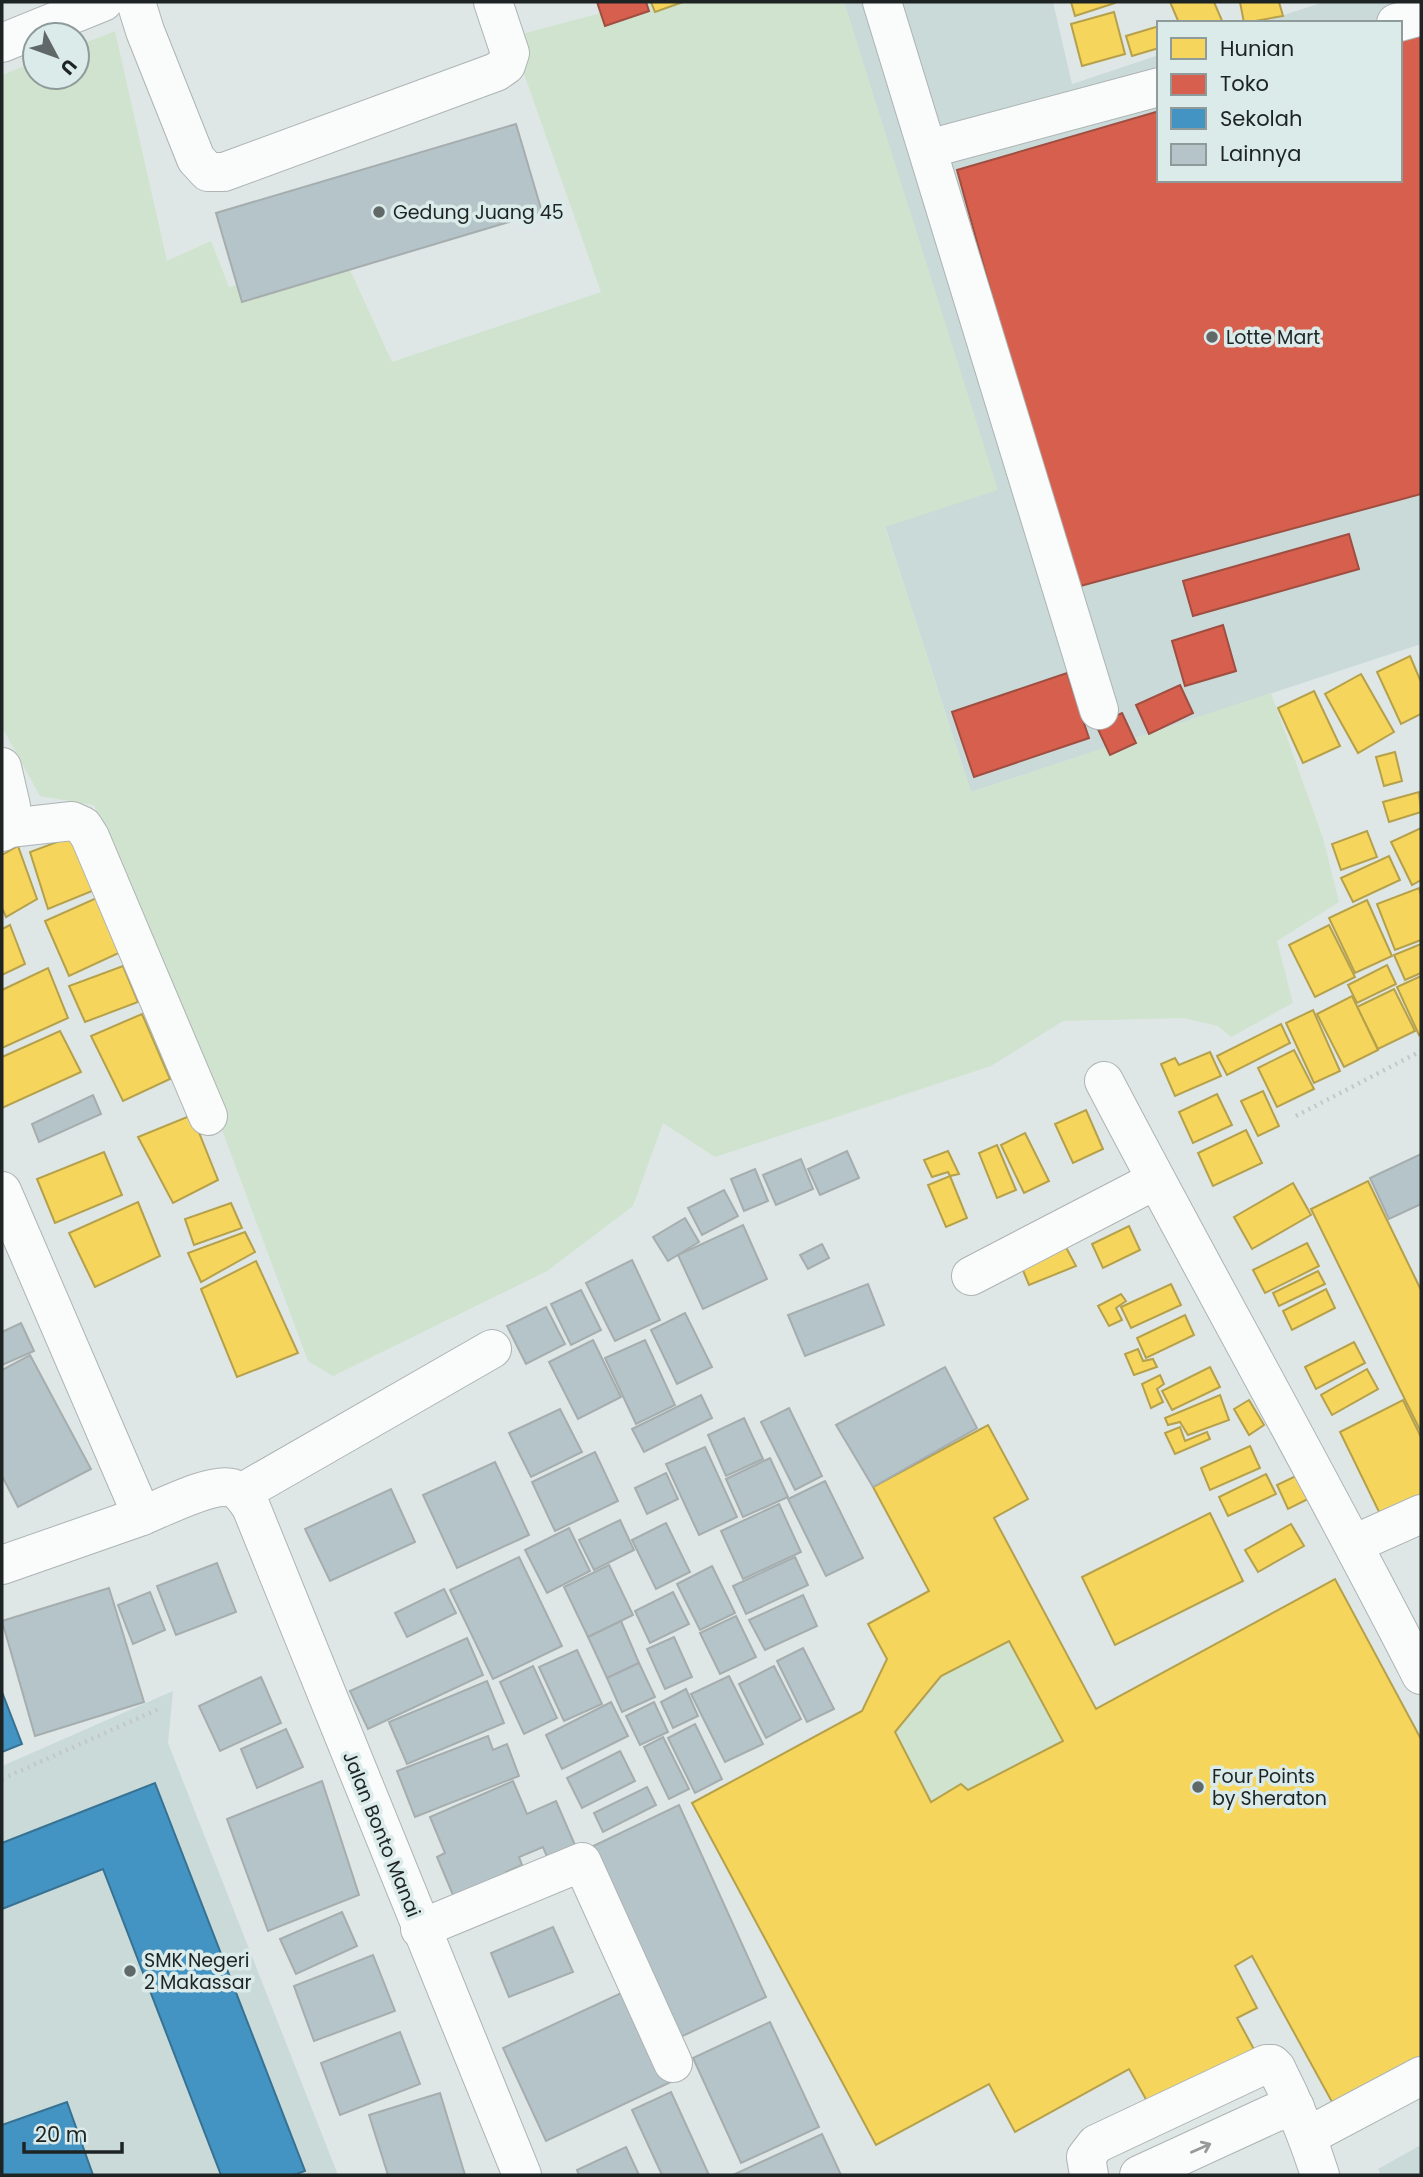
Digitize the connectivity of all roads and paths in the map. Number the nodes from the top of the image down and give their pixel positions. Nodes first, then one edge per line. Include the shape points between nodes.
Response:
1 (103, 2) edge
2 (136, 2) edge
3 (493, 2) edge
4 (882, 2) edge
5 (1421, 16) edge
6 (1402, 21) edge
7 (2, 43) edge
8 (1157, 88) edge
9 (928, 149) junction
10 (1098, 710) dead end
11 (2, 767) edge
12 (5, 830) edge
13 (1421, 1051) edge
14 (1104, 1081) dead end
15 (208, 1116) dead end
16 (1296, 1116) dead end
17 (1156, 1180) junction
18 (2, 1191) edge
19 (971, 1276) dead end
20 (492, 1349) dead end
21 (241, 1493) junction
22 (1421, 1514) edge
23 (142, 1516) junction
24 (1354, 1544) junction
25 (2, 1564) edge
26 (1421, 1675) edge
27 (160, 1709) dead end
28 (2, 1779) edge
29 (421, 1929) junction
30 (673, 2063) dead end
31 (1421, 2076) edge
32 (1302, 2121) junction
33 (522, 2175) edge
34 (1089, 2175) edge
35 (1139, 2175) edge
36 (1320, 2175) edge

1 - 7 street
2 - 3 street via 196,159 208,172 224,172 496,72 506,65 510,53
4 - 9 street
5 - 6 street
8 - 9 street
9 - 10 street
11 - 12 street via 11,806
12 - 15 street via 72,821 83,827
13 - 16 path
14 - 17 street
17 - 19 street
17 - 24 street
18 - 23 street
20 - 21 street
21 - 23 street via 230,1488 203,1491
21 - 29 street, Jalan Bonto Manai via 251,1507
22 - 24 street
23 - 25 street
24 - 26 street
27 - 28 path
29 - 30 street via 582,1862
29 - 33 street, Jalan Bonto Manai
31 - 32 street
32 - 34 street via 1276,2068 1266,2064 1096,2144 1086,2157
35 -> 32 street via 1274,2113
32 - 36 street

